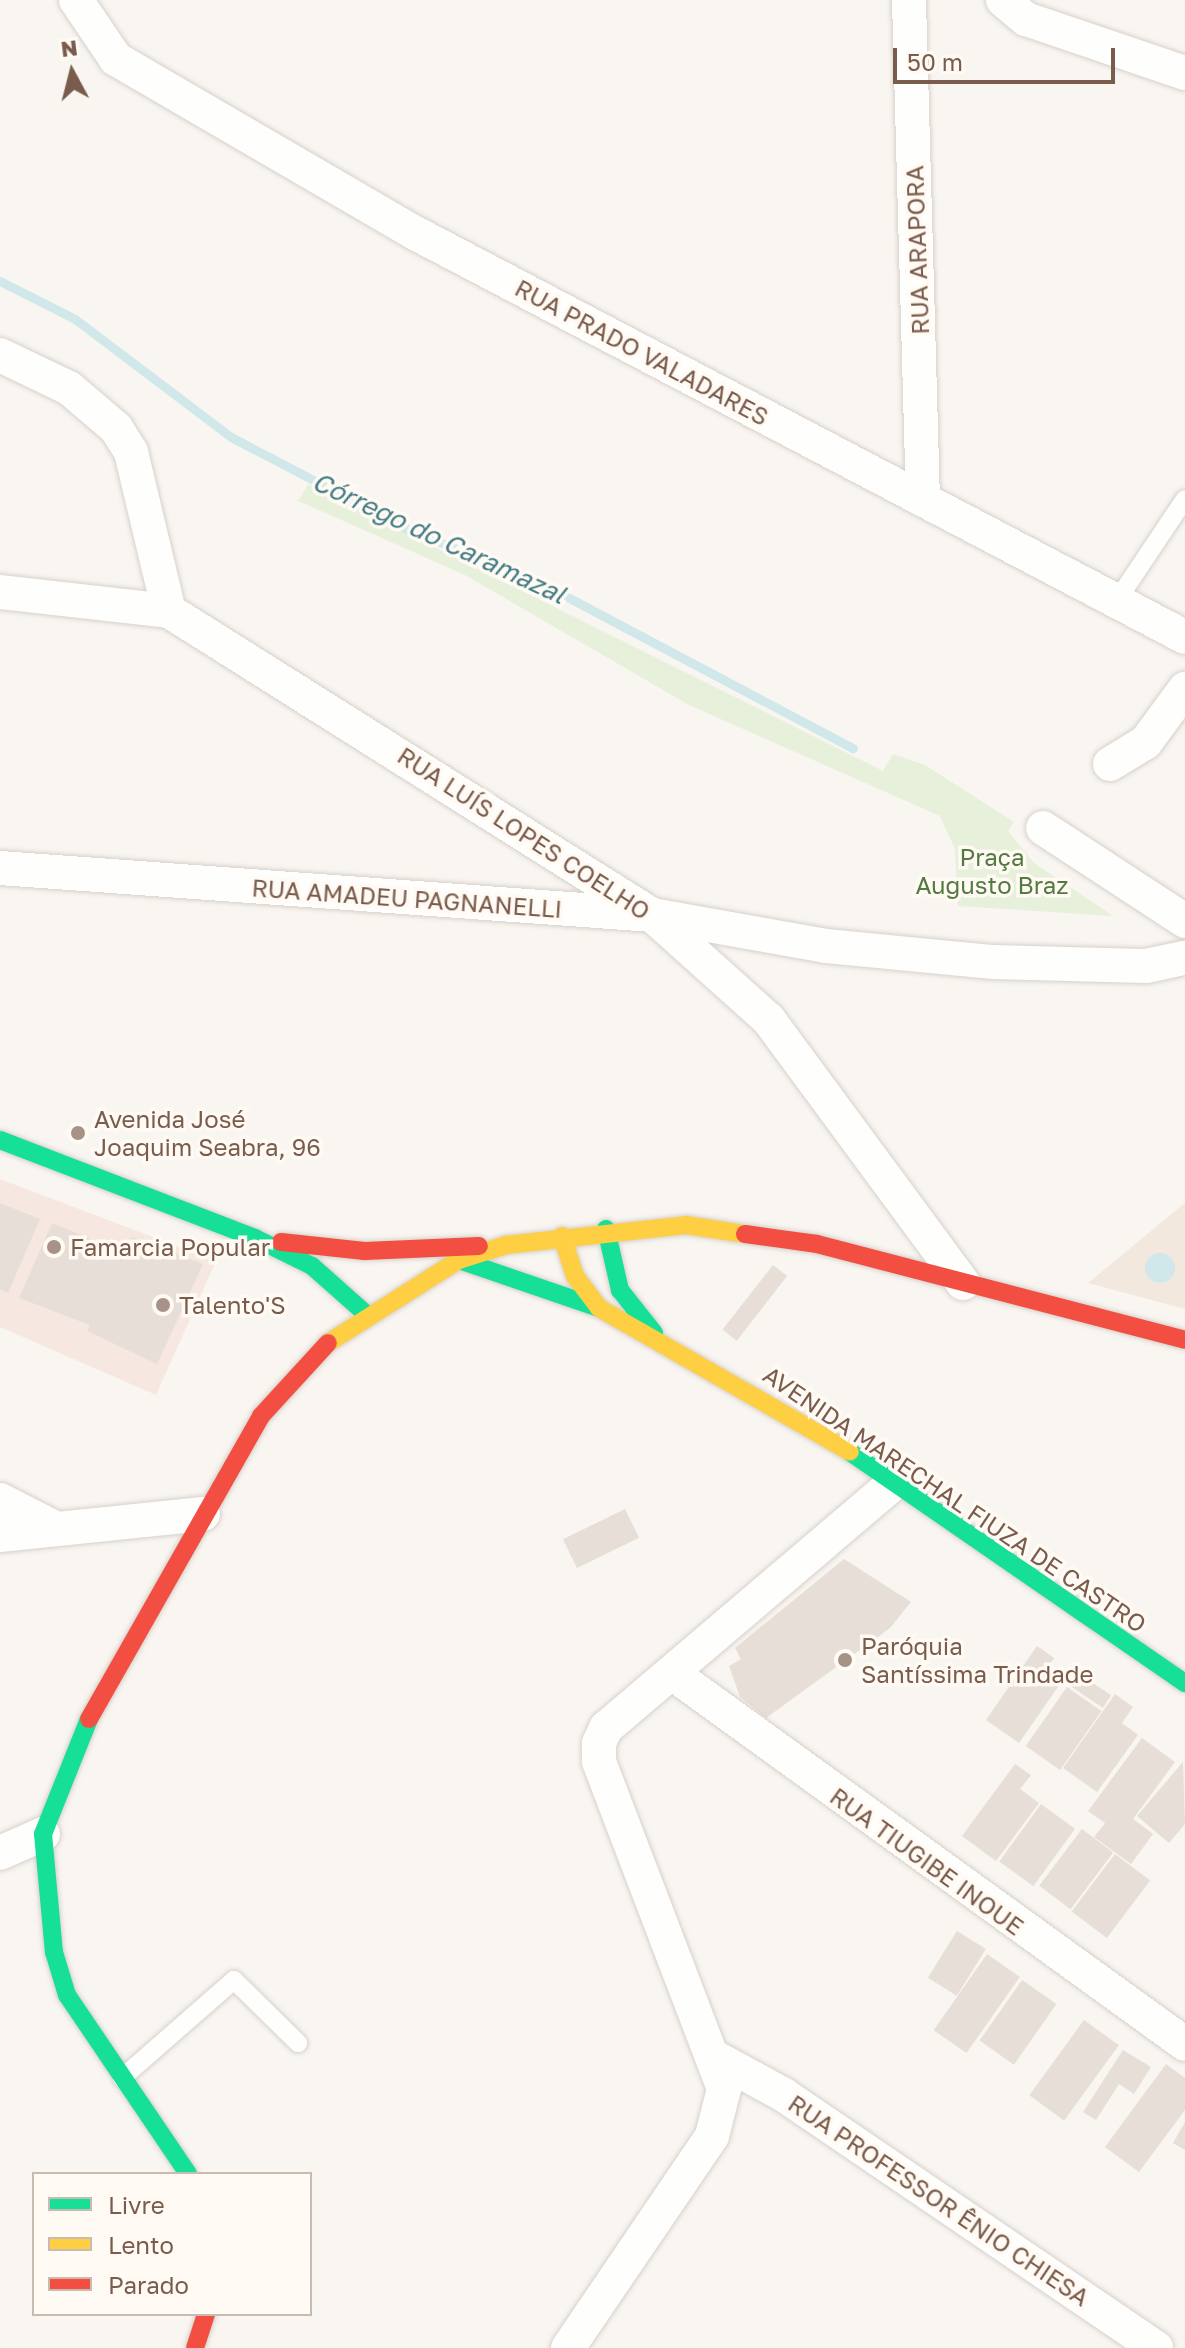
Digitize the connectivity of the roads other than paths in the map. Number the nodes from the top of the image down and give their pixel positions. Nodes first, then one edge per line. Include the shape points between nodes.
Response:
1 (76, 0) edge
2 (909, 0) edge
3 (1003, 0) edge
4 (1185, 73) edge
5 (0, 355) edge
6 (1185, 499) edge
7 (923, 500) junction
8 (0, 592) edge
9 (1118, 599) junction
10 (169, 611) junction
11 (1181, 633) edge
12 (1185, 689) edge
13 (1110, 764) dead end
14 (1043, 828) dead end
15 (0, 868) edge
16 (652, 915) junction
17 (1185, 921) edge
18 (1185, 958) edge
19 (0, 1140) edge
20 (606, 1229) junction
21 (562, 1236) junction
22 (255, 1238) junction
23 (506, 1245) junction
24 (459, 1260) junction
25 (963, 1283) junction
26 (599, 1308) junction
27 (365, 1313) junction
28 (655, 1335) junction
29 (1185, 1340) edge
30 (894, 1483) junction
31 (0, 1500) edge
32 (203, 1514) junction
33 (51, 1526) junction
34 (0, 1535) edge
35 (672, 1673) junction
36 (1185, 1683) edge
37 (43, 1834) junction
38 (0, 1853) edge
39 (298, 2043) dead end
40 (1185, 2044) edge
41 (718, 2059) junction
42 (122, 2078) junction
43 (187, 2172) edge
44 (205, 2316) edge
45 (195, 2348) edge
46 (568, 2348) edge
47 (1156, 2348) edge

1 - 7 street, RUA PRADO VALADARES via 116,59 417,234
2 - 7 street, RUA ARAPORA
3 - 4 street via 1026,19
5 - 10 street via 69,388 116,428 131,452
6 - 9 lane
7 - 9 street, RUA PRADO VALADARES
8 - 10 street, RUA LUÍS LOPES COELHO
9 - 11 street, RUA PRADO VALADARES
10 - 16 street, RUA LUÍS LOPES COELHO
12 - 13 street via 1146,742
14 - 17 street
15 - 16 street, RUA AMADEU PAGNANELLI
16 - 18 street, RUA AMADEU PAGNANELLI via 826,946 1146,966
16 - 25 street, RUA LUÍS LOPES COELHO via 769,1020
19 - 22 main road
20 - 21 main road
20 - 25 main road via 755,1231
20 - 28 main road, AVENIDA MARECHAL FIUZA DE CASTRO via 620,1290
21 - 23 main road
21 - 26 main road, AVENIDA MARECHAL FIUZA DE CASTRO via 575,1276
22 - 23 main road via 365,1251
22 - 27 main road via 312,1266
23 - 24 main road
24 - 26 main road
24 - 27 main road
25 - 29 main road
26 - 28 main road, AVENIDA MARECHAL FIUZA DE CASTRO
27 - 32 main road via 307,1363 261,1416
28 - 30 main road, AVENIDA MARECHAL FIUZA DE CASTRO via 805,1421
30 - 35 street
30 - 36 main road, AVENIDA MARECHAL FIUZA DE CASTRO
31 - 33 street
32 - 33 street
32 - 37 main road via 68,1756
33 - 34 street
35 - 40 street, RUA TIUGIBE INOUE
35 - 41 street via 606,1728 599,1761
37 - 38 street
37 - 42 main road via 48,1909 67,1995
39 - 42 lane via 234,1980
41 - 46 street via 724,2089 712,2136
41 - 47 street, RUA PROFESSOR ÊNIO CHIESA via 784,2095
42 - 43 main road
44 - 45 main road

